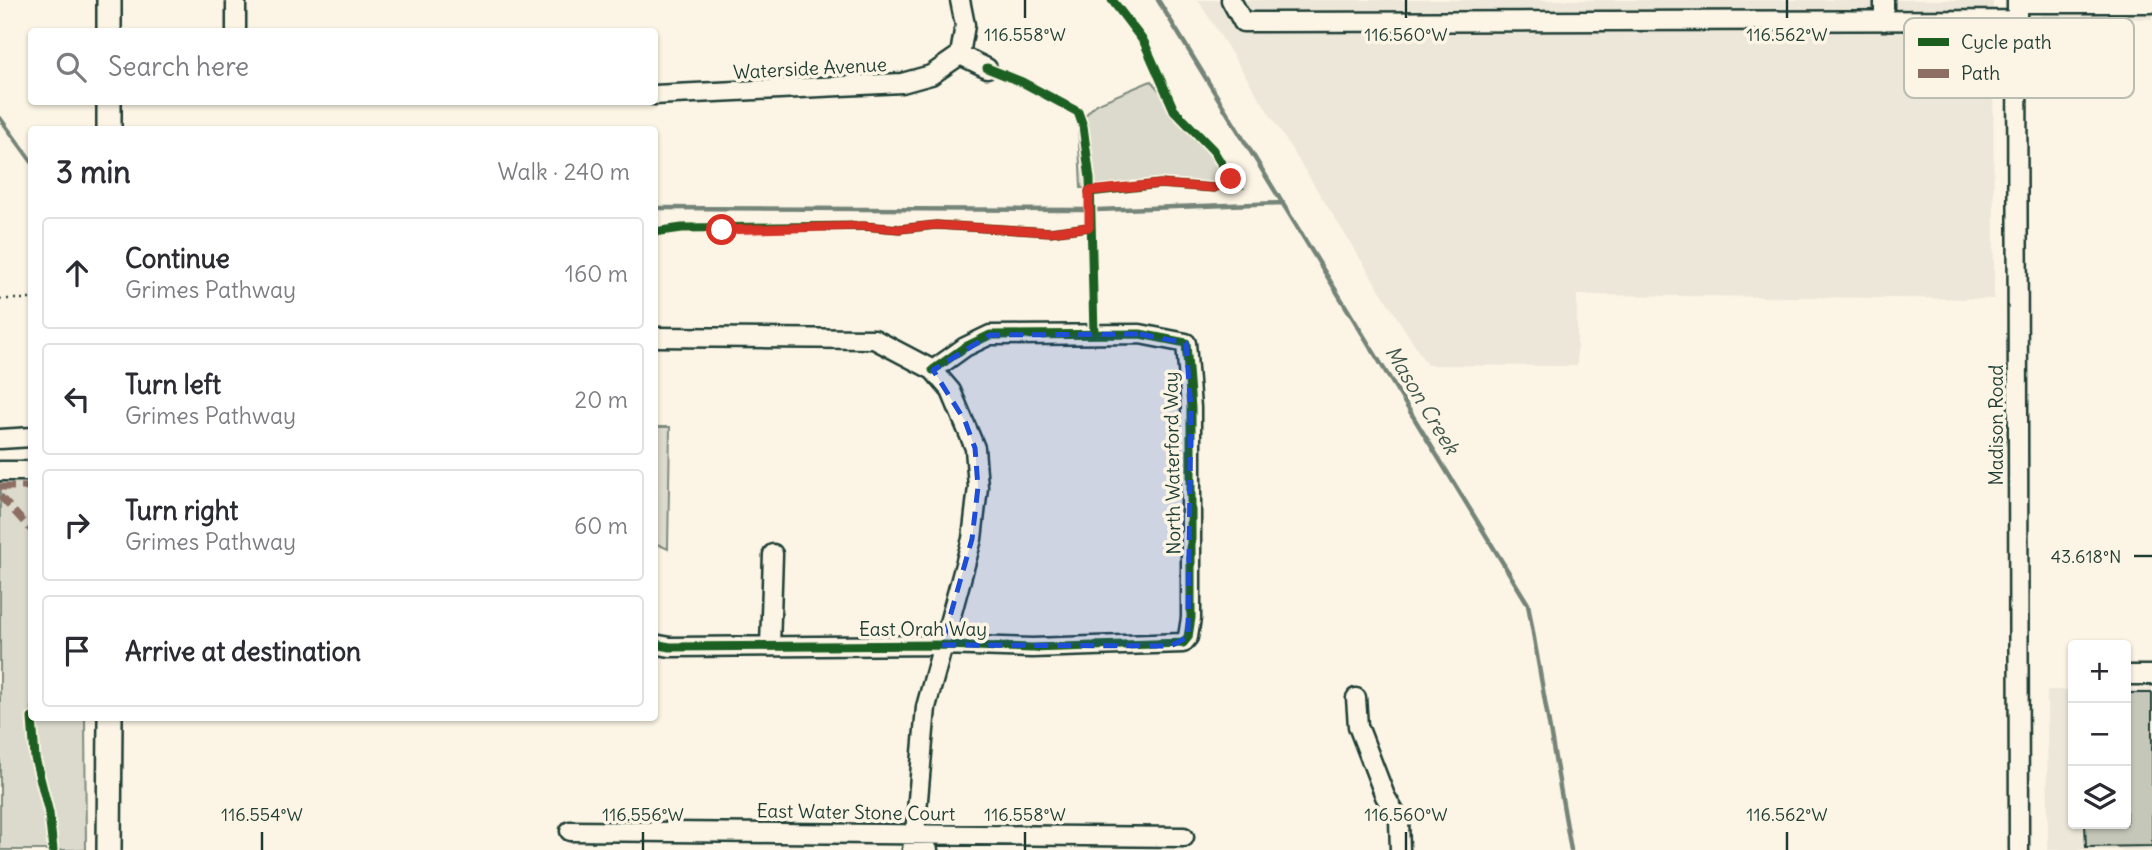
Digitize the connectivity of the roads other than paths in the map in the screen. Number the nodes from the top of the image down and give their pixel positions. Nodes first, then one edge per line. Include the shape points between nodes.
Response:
1 (109, 0) edge
2 (236, 0) edge
3 (960, 0) edge
4 (1231, 0) edge
5 (1884, 0) edge
6 (2152, 4) edge
7 (2017, 8) edge
8 (1915, 18) edge
9 (1904, 19) edge
10 (1884, 21) junction
11 (109, 28) edge
12 (236, 28) edge
13 (960, 55) junction
14 (987, 68) dead end
15 (658, 95) edge
16 (2017, 98) edge
17 (109, 105) edge
18 (109, 126) edge
19 (658, 337) edge
20 (933, 370) junction
21 (28, 437) edge
22 (0, 439) edge
23 (0, 471) edge
24 (28, 471) edge
25 (773, 554) dead end
26 (1188, 637) joint
27 (658, 645) edge
28 (942, 645) junction
29 (770, 646) junction
30 (2131, 675) edge
31 (2152, 675) edge
32 (1356, 698) dead end
33 (110, 721) edge
34 (570, 831) dead end
35 (1184, 836) dead end
36 (913, 842) edge
37 (109, 850) edge
38 (928, 850) edge
39 (1400, 850) edge
40 (2019, 850) edge

1 - 11 main road
2 - 12 street
3 - 13 street via 965,25
4 - 10 street via 1243,22
5 - 10 street
6 - 7 street
7 - 8 street
9 - 10 street
13 - 14 street
13 - 15 street, Waterside Avenue via 931,75 902,83
16 - 40 street, Madison Road
17 - 18 main road
19 - 20 street via 874,339
20 - 26 street, North Waterford Way via 990,335 1140,334 1186,343 1191,408
20 - 28 street via 951,391 975,448 978,487 972,539
21 - 22 street
23 - 24 street
25 - 29 street
26 - 28 street, East Orah Way via 1171,646
27 - 29 street, East Orah Way
28 - 29 street, East Orah Way
28 - 36 street via 926,707
30 - 31 street
32 - 39 street via 1358,726 1399,820
33 - 37 main road
34 - 36 street, East Water Stone Court
35 - 36 street, East Water Stone Court
36 - 38 street

